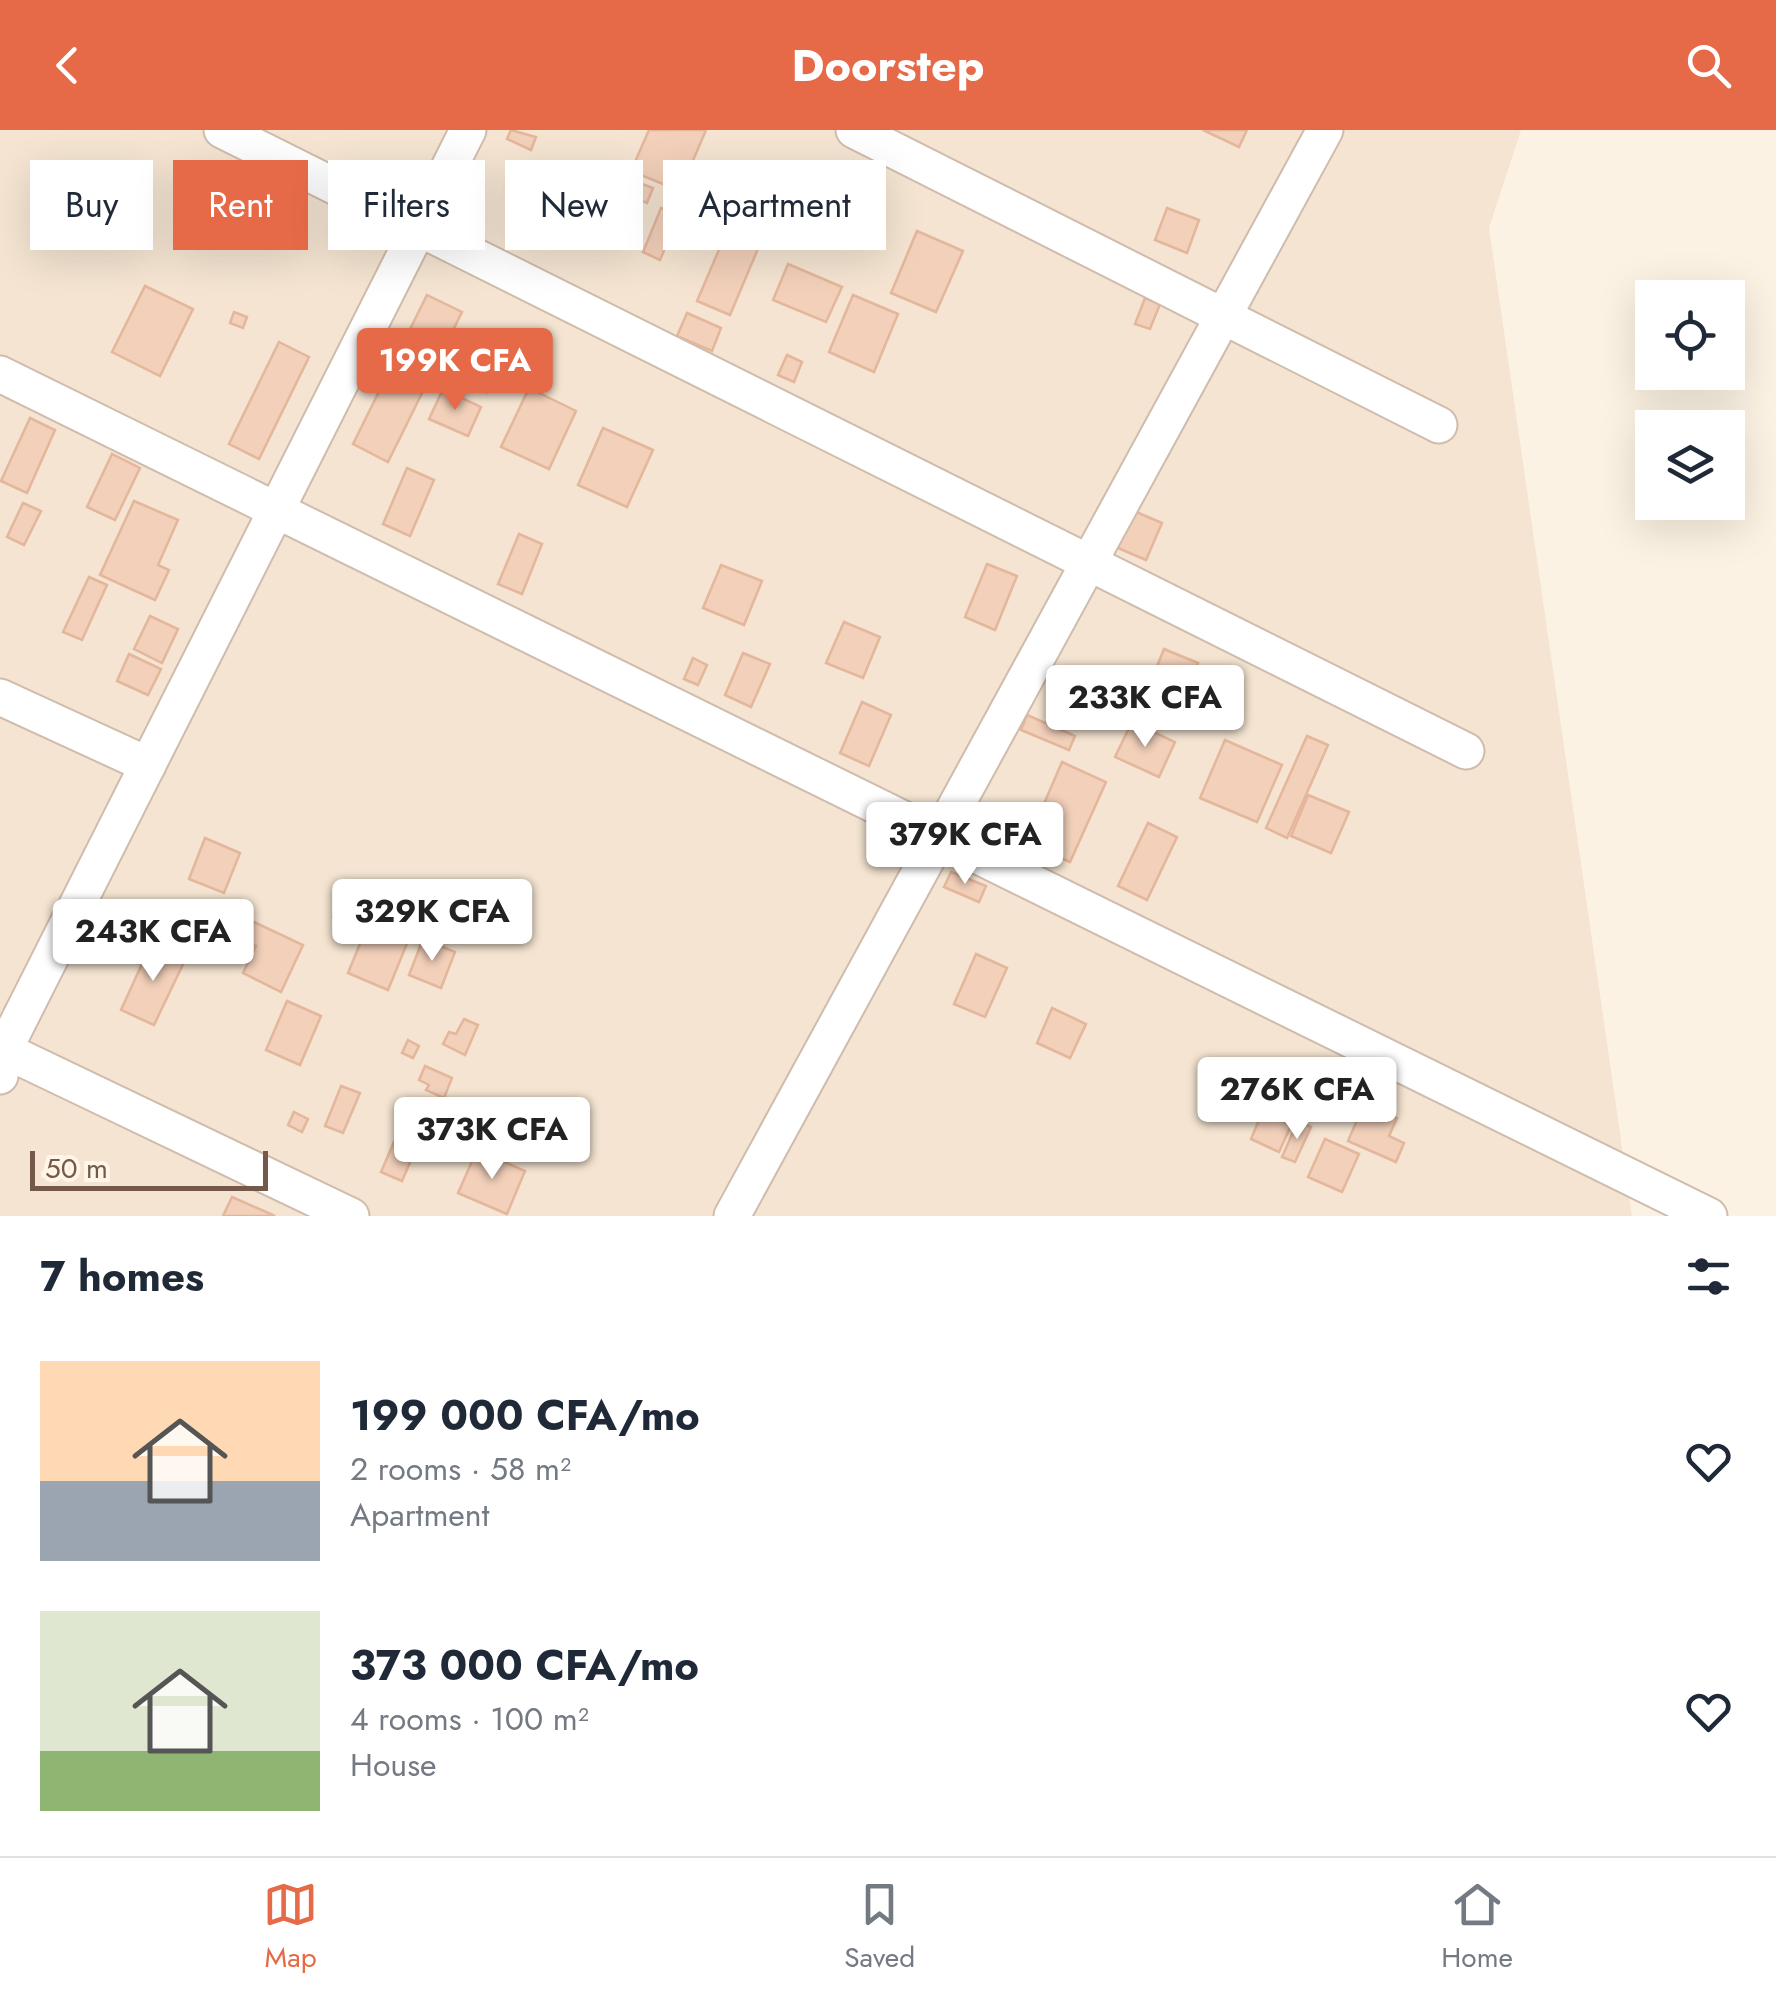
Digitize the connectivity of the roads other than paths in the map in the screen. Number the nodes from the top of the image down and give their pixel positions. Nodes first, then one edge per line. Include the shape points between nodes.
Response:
1 (222, 130) edge
2 (468, 130) edge
3 (854, 130) edge
4 (1325, 130) edge
5 (453, 160) edge
6 (328, 183) edge
7 (408, 250) edge
8 (463, 250) edge
9 (1223, 316) junction
10 (0, 374) edge
11 (1438, 425) dead end
12 (276, 510) junction
13 (1089, 562) junction
14 (0, 697) edge
15 (1466, 751) dead end
16 (148, 765) junction
17 (940, 836) junction
18 (1, 1058) edge
19 (351, 1216) edge
20 (732, 1216) edge
21 (1710, 1216) edge

1 - 6 street
2 - 5 street
3 - 9 street
4 - 9 street
7 - 12 street
8 - 13 street
9 - 11 street
9 - 13 street
10 - 12 street
12 - 16 street
12 - 17 street
13 - 15 street
13 - 17 street
14 - 16 street
16 - 18 street
17 - 20 street
17 - 21 street
18 - 19 street

